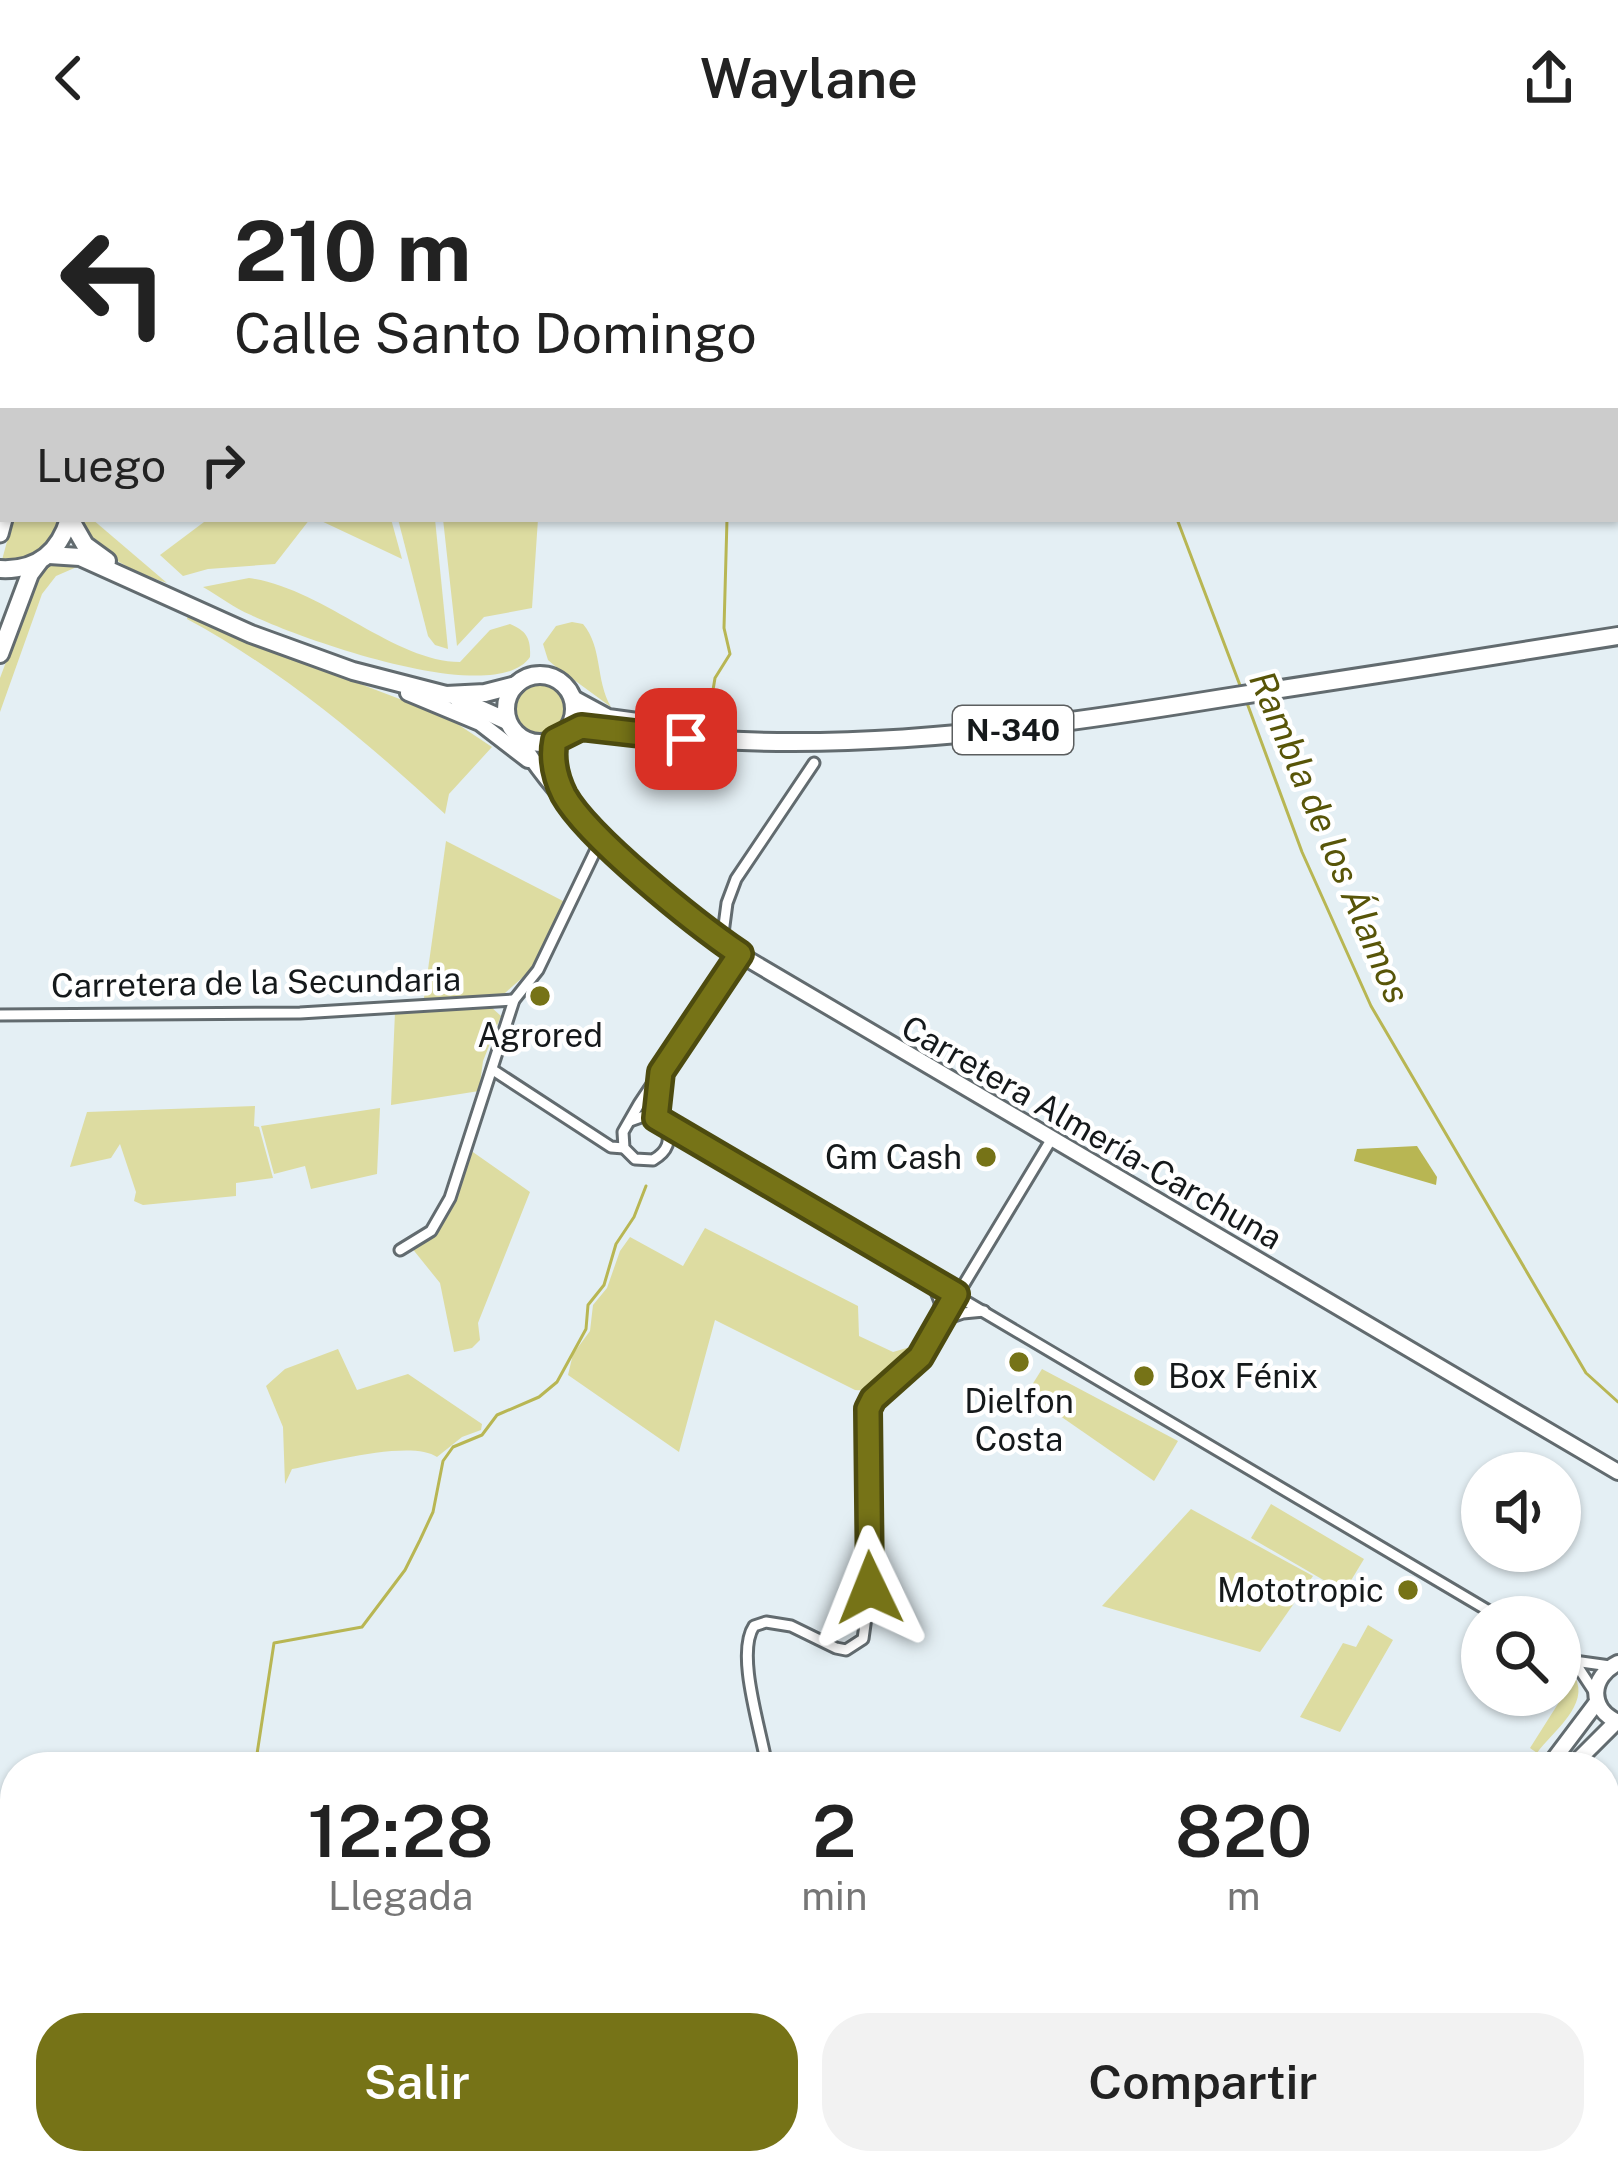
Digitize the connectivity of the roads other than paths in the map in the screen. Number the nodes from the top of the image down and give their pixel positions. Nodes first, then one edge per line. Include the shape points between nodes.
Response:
1 (68, 522) edge
2 (71, 522) edge
3 (44, 558) junction
4 (0, 569) edge
5 (127, 576) junction
6 (1618, 636) edge
7 (0, 654) edge
8 (353, 671) junction
9 (516, 685) junction
10 (446, 695) junction
11 (573, 699) junction
12 (512, 728) junction
13 (560, 736) junction
14 (799, 742) junction
15 (814, 763) dead end
16 (533, 764) junction
17 (566, 799) junction
18 (602, 837) junction
19 (722, 941) junction
20 (740, 954) junction
21 (514, 1000) junction
22 (0, 1015) edge
23 (494, 1070) junction
24 (661, 1072) junction
25 (659, 1119) junction
26 (630, 1121) junction
27 (689, 1139) junction
28 (669, 1140) junction
29 (1051, 1140) junction
30 (624, 1148) junction
31 (400, 1250) dead end
32 (971, 1270) junction
33 (931, 1280) junction
34 (956, 1294) junction
35 (984, 1311) junction
36 (940, 1321) junction
37 (1618, 1472) edge
38 (1464, 1596) edge
39 (1581, 1662) edge
40 (1614, 1664) edge
41 (1581, 1673) edge
42 (1596, 1698) junction
43 (1617, 1722) edge
44 (764, 1752) edge
45 (1558, 1752) edge
46 (1586, 1752) edge

1 - 3 highway, N-340
2 - 5 highway, N-340 via 85,545
3 - 4 highway, N-340
3 - 5 highway, N-340 via 80,556
3 - 7 highway via 30,574
5 - 8 highway, N-340
6 - 14 highway, N-340 via 962,736
8 - 10 highway, N-340
8 - 16 main road via 480,723
9 - 10 highway, N-340
9 - 11 highway, N-340 via 551,677
9 - 12 highway via 506,701
10 - 12 highway, N-340
11 - 13 highway
11 - 14 highway, N-340 via 608,718
12 - 13 highway, N-340 via 535,743
12 - 16 main road
13 - 14 highway, N-340 via 581,727
13 - 17 main road via 553,760
15 - 19 street via 736,879
16 - 17 main road, Carretera Almería-Carchuna
17 - 18 main road, Carretera Almería-Carchuna
18 - 19 main road, Carretera Almería-Carchuna
18 - 21 street via 538,970
19 - 20 main road, Carretera Almería-Carchuna
20 - 24 street
20 - 29 main road, Carretera Almería-Carchuna
21 - 22 street, Carretera de la Secundaria via 299,1013
21 - 23 street
23 - 30 street via 611,1148
23 - 31 street via 440,1219
24 - 25 street
24 - 26 street
25 - 26 street
25 - 27 street
25 - 28 street
26 - 30 street
27 - 28 street
27 - 33 street
28 - 30 street via 653,1160
29 - 32 street
29 - 37 main road, Carretera Almería-Carchuna
32 - 33 street
32 - 34 street
32 - 35 street via 969,1294
33 - 34 street
33 - 36 street
34 - 35 street
34 - 36 street
35 - 36 street
35 - 38 street
36 - 44 street via 920,1357 868,1409 863,1639 846,1650 766,1622 748,1634
39 - 40 street
40 - 42 main road via 1597,1682
41 - 42 street
42 - 43 main road
42 - 45 main road
43 - 46 main road

